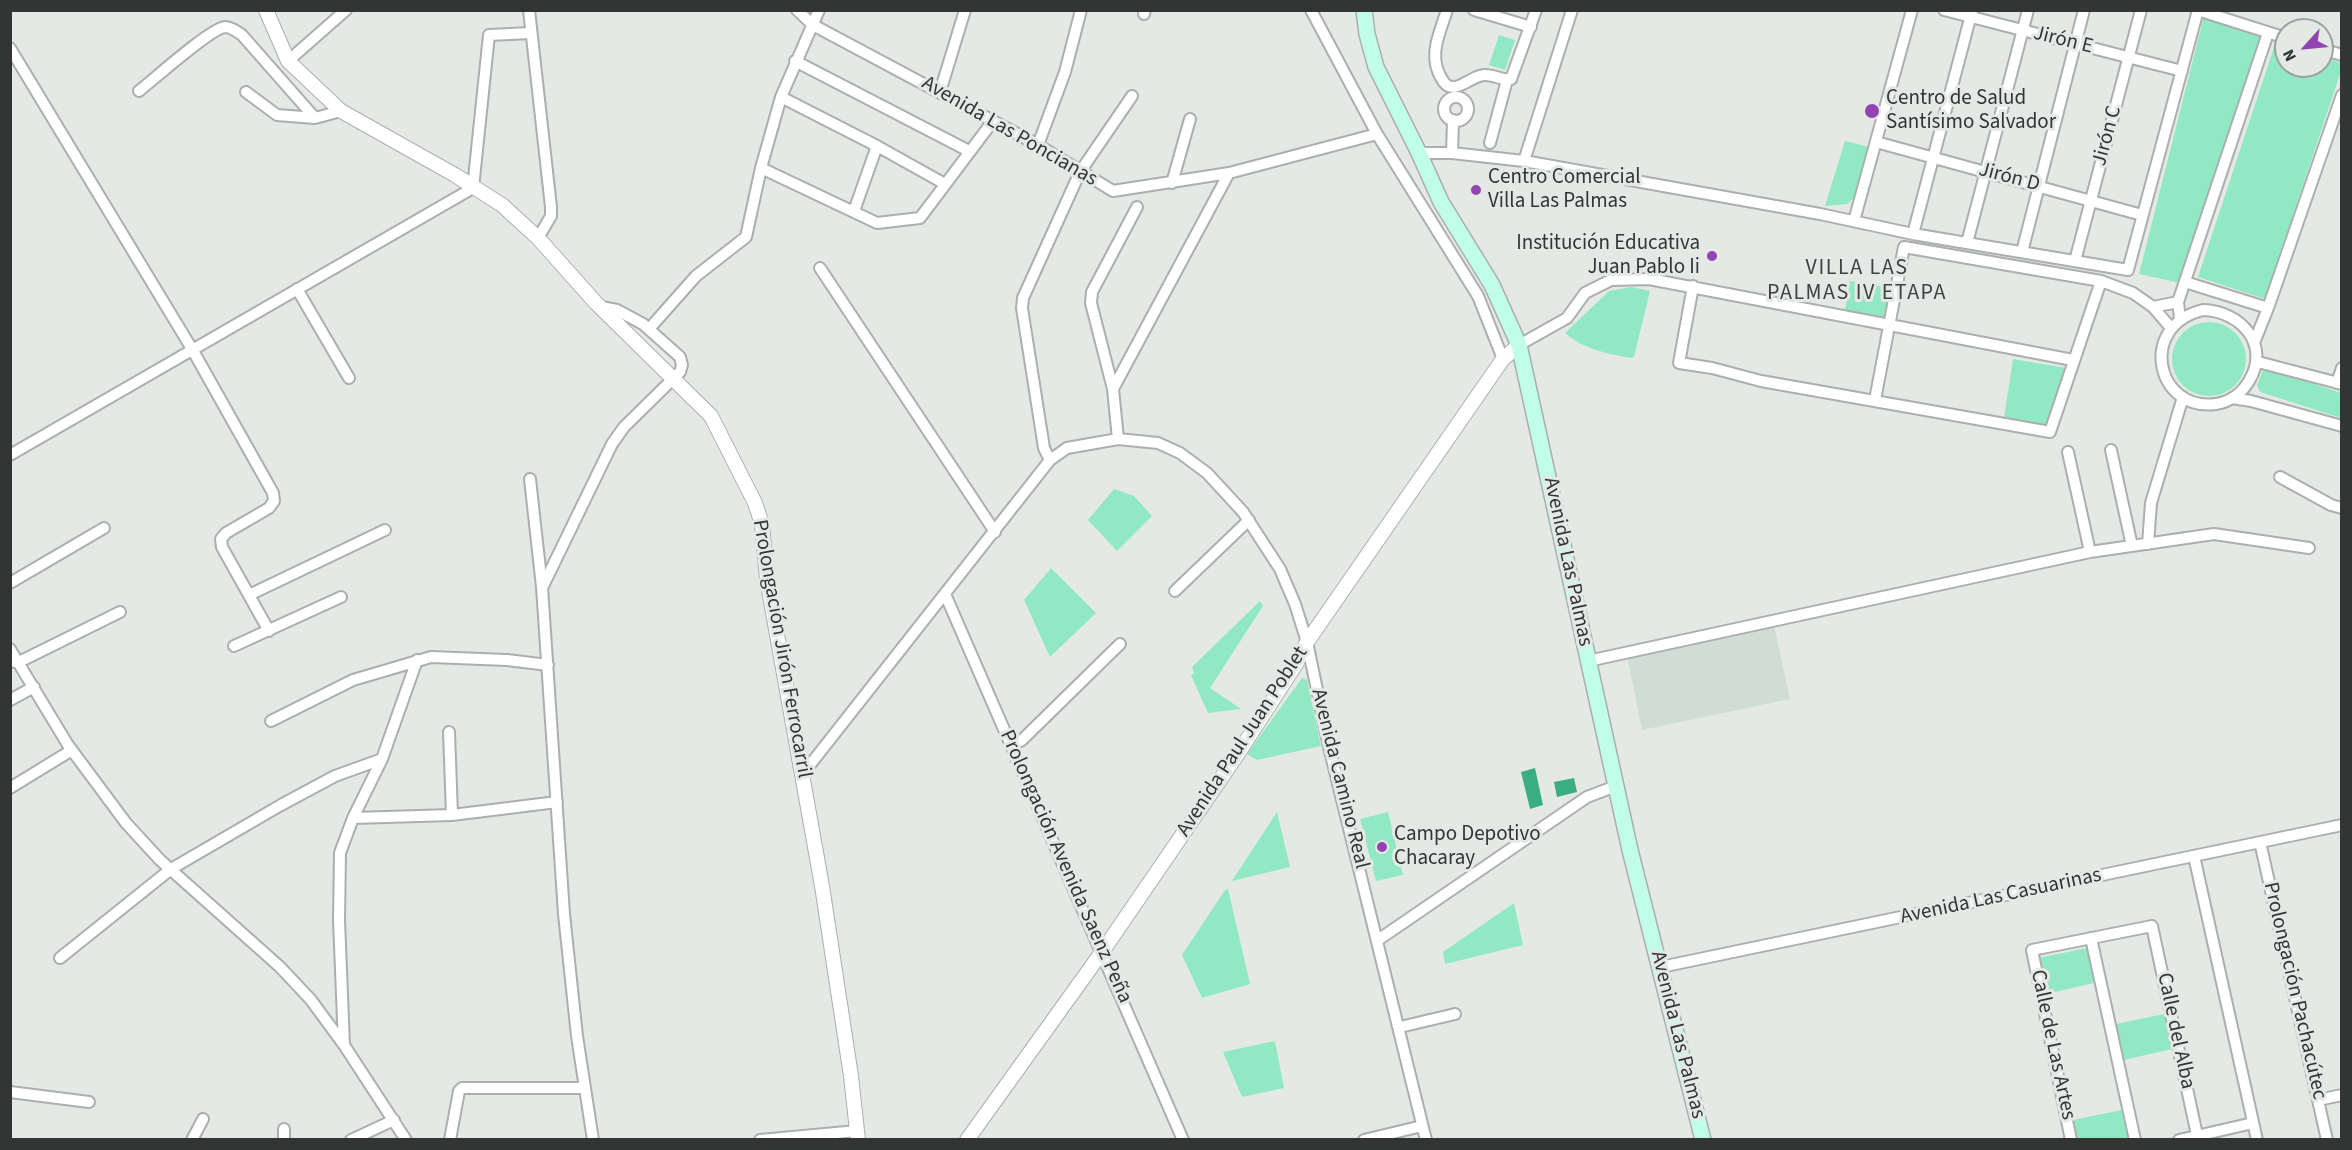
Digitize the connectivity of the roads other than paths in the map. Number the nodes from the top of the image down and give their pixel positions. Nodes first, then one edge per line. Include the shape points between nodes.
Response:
1 (266, 10) edge
2 (346, 10) edge
3 (529, 10) edge
4 (797, 10) edge
5 (819, 10) edge
6 (965, 10) edge
7 (1081, 10) edge
8 (1311, 10) edge
9 (1364, 10) edge
10 (1447, 10) edge
11 (1474, 10) edge
12 (1536, 10) edge
13 (1572, 10) edge
14 (1912, 10) edge
15 (1944, 10) edge
16 (2028, 10) edge
17 (2084, 10) edge
18 (2141, 10) edge
19 (2201, 11) edge
20 (1971, 14) edge
21 (813, 25) junction
22 (1531, 27) junction
23 (2023, 31) junction
24 (531, 33) junction
25 (2268, 33) junction
26 (2274, 35) edge
27 (2076, 44) junction
28 (10, 48) edge
29 (2128, 58) junction
30 (288, 61) junction
31 (795, 61) junction
32 (2182, 71) junction
33 (1507, 80) junction
34 (139, 91) dead end
35 (246, 92) dead end
36 (940, 92) junction
37 (1455, 92) junction
38 (2342, 94) edge
39 (1132, 96) dead end
40 (781, 97) junction
41 (340, 111) junction
42 (315, 118) junction
43 (1190, 119) dead end
44 (993, 120) junction
45 (1453, 120) junction
46 (1377, 134) junction
47 (1876, 142) junction
48 (1490, 143) dead end
49 (1038, 145) junction
50 (877, 146) junction
51 (969, 151) junction
52 (1419, 153) junction
53 (1452, 153) junction
54 (1933, 158) junction
55 (1524, 161) junction
56 (761, 168) junction
57 (1080, 172) junction
58 (1985, 172) junction
59 (1228, 173) junction
60 (1172, 183) junction
61 (945, 184) junction
62 (1433, 185) junction
63 (2039, 187) junction
64 (473, 188) junction
65 (1418, 197) junction
66 (2091, 201) junction
67 (1137, 207) dead end
68 (854, 211) junction
69 (2142, 215) junction
70 (1854, 221) junction
71 (1913, 234) junction
72 (538, 238) junction
73 (1967, 243) junction
74 (2022, 252) junction
75 (2075, 261) junction
76 (820, 268) dead end
77 (2101, 281) junction
78 (2185, 282) junction
79 (1693, 286) junction
80 (297, 289) junction
81 (2178, 302) junction
82 (601, 307) junction
83 (2153, 307) junction
84 (2268, 308) junction
85 (2180, 319) junction
86 (1888, 324) junction
87 (2171, 328) junction
88 (649, 329) junction
89 (2253, 343) junction
90 (1519, 345) junction
91 (192, 349) junction
92 (1503, 359) junction
93 (2073, 360) junction
94 (2258, 362) junction
95 (2342, 368) edge
96 (349, 378) dead end
97 (673, 378) junction
98 (2339, 384) edge
99 (1113, 389) junction
100 (2183, 397) junction
101 (2232, 398) junction
102 (1875, 400) junction
103 (2342, 426) edge
104 (1118, 439) junction
105 (2111, 450) dead end
106 (2068, 452) dead end
107 (10, 455) edge
108 (1050, 460) junction
109 (2280, 477) dead end
110 (530, 479) dead end
111 (2342, 508) edge
112 (1249, 520) junction
113 (104, 528) dead end
114 (385, 530) dead end
115 (995, 532) junction
116 (2148, 544) junction
117 (2132, 546) junction
118 (2309, 548) dead end
119 (2090, 552) junction
120 (10, 583) edge
121 (542, 587) junction
122 (1175, 591) dead end
123 (249, 594) junction
124 (945, 594) junction
125 (341, 597) dead end
126 (120, 612) dead end
127 (269, 631) junction
128 (1307, 642) junction
129 (1120, 644) dead end
130 (234, 646) dead end
131 (10, 649) edge
132 (417, 660) junction
133 (1588, 661) junction
134 (15, 662) edge
135 (548, 665) junction
136 (34, 687) junction
137 (10, 700) edge
138 (271, 721) dead end
139 (449, 732) dead end
140 (1012, 745) junction
141 (72, 750) junction
142 (382, 759) junction
143 (802, 775) junction
144 (1616, 786) junction
145 (10, 788) edge
146 (557, 802) junction
147 (452, 815) junction
148 (353, 818) junction
149 (2342, 825) edge
150 (2260, 842) junction
151 (2194, 856) junction
152 (171, 869) junction
153 (2091, 938) junction
154 (1378, 940) junction
155 (1102, 952) junction
156 (60, 958) dead end
157 (1661, 967) junction
158 (1455, 1014) dead end
159 (1400, 1028) junction
160 (344, 1044) junction
161 (585, 1088) junction
162 (10, 1092) edge
163 (2342, 1095) edge
164 (2318, 1100) junction
165 (89, 1102) dead end
166 (203, 1119) dead end
167 (394, 1120) junction
168 (2253, 1123) junction
169 (1422, 1126) junction
170 (857, 1135) edge
171 (2197, 1136) junction
172 (192, 1140) edge
173 (351, 1140) edge
174 (406, 1140) edge
175 (450, 1140) edge
176 (593, 1140) edge
177 (760, 1140) edge
178 (967, 1140) edge
179 (1183, 1140) edge
180 (1364, 1140) edge
181 (1426, 1140) edge
182 (1703, 1140) edge
183 (2071, 1140) edge
184 (2135, 1140) edge
185 (2179, 1140) edge
186 (2257, 1140) edge
187 (2327, 1140) edge

1 - 30 street, Prolongación Jirón Ferrocarril
2 - 30 street
3 - 24 street
4 - 21 street, Avenida Las Poncianas
5 - 21 street
6 - 36 street
7 - 49 street via 1065,72
8 - 46 street
9 - 52 main road, Avenida Las Palmas via 1376,67
10 - 37 street via 1434,63 1442,80
11 - 22 street
12 - 22 street
13 - 55 street
14 - 47 street
15 - 20 street, Jirón E
16 - 23 street
17 - 27 street
18 - 29 street, Jirón C
19 - 25 street
19 - 32 street
20 - 23 street, Jirón E
20 - 54 street
21 - 31 street
21 - 36 street, Avenida Las Poncianas
22 - 33 street via 1511,79
23 - 27 street, Jirón E
23 - 58 street
24 - 64 street via 489,35
24 - 72 street via 551,207 551,216
25 - 26 street
25 - 78 street
27 - 29 street, Jirón E
27 - 63 street
28 - 91 street
29 - 32 street, Jirón E
29 - 66 street, Jirón C
30 - 41 street, Prolongación Jirón Ferrocarril
31 - 40 street
31 - 51 street
32 - 69 street
33 - 37 street via 1485,75 1470,79
33 - 48 street
34 - 42 street via 211,33 232,28
35 - 42 street via 277,115
36 - 44 street, Avenida Las Poncianas
37 - 45 street via 1444,110
37 - 45 street via 1466,103 1467,113 1460,120
38 - 84 street
39 - 57 street
40 - 50 street
40 - 56 street
41 - 42 street
41 - 64 street, Prolongación Jirón Ferrocarril
43 - 60 street
44 - 49 street, Avenida Las Poncianas
44 - 51 street
45 - 53 street
46 - 59 street, Avenida Las Poncianas
46 - 65 street
47 - 54 street, Jirón D
47 - 70 street
49 - 57 street, Avenida Las Poncianas
50 - 61 street
50 - 68 street
51 - 61 street
52 - 53 street
52 - 62 main road, Avenida Las Palmas
53 - 55 street
54 - 58 street, Jirón D
54 - 71 street
55 - 70 street
56 - 68 street
56 - 88 street via 746,237 696,276
57 - 60 street, Avenida Las Poncianas via 1113,191
57 - 108 street via 1023,298 1044,448
58 - 63 street, Jirón D
58 - 73 street
59 - 60 street, Avenida Las Poncianas
59 - 99 street
61 - 68 street via 920,218 877,223
62 - 65 street
62 - 90 main road, Avenida Las Palmas via 1492,285
63 - 66 street, Jirón D
63 - 74 street
64 - 72 street, Prolongación Jirón Ferrocarril via 502,205
64 - 80 street
65 - 92 street via 1478,296
66 - 69 street, Jirón D
66 - 75 street, Jirón C
67 - 99 street via 1092,292 1091,303
69 - 75 street via 2128,270
70 - 71 street
71 - 73 street
72 - 82 street, Prolongación Jirón Ferrocarril
73 - 74 street
74 - 75 street
76 - 115 street
77 - 83 street via 2133,293
77 - 86 street via 1904,247
77 - 93 street
78 - 81 street
78 - 84 street
79 - 86 street
79 - 90 street via 1650,279 1611,280 1585,293 1568,318
79 - 102 street via 1679,363
80 - 91 street
80 - 96 street
81 - 83 street
81 - 85 street
82 - 88 street via 617,309
82 - 97 street, Prolongación Jirón Ferrocarril
83 - 87 street
84 - 89 street
85 - 87 street
85 - 89 street via 2204,310 2229,314 2244,326
86 - 93 street
86 - 102 street
87 - 100 street via 2164,340 2162,365 2166,378
88 - 97 street via 680,357 681,369
89 - 94 street
90 - 92 street, Avenida Paul Juan Poblet
90 - 133 main road, Avenida Las Palmas
91 - 107 street
91 - 123 street via 273,493 274,501 269,507 226,532 221,539
92 - 128 street, Avenida Paul Juan Poblet
93 - 102 street via 2050,432
94 - 98 street
94 - 101 street via 2250,380
95 - 98 street
97 - 121 street via 612,444
97 - 143 street, Prolongación Jirón Ferrocarril via 711,416 762,524 766,579
99 - 104 street
100 - 101 street via 2207,405
100 - 116 street via 2151,503
101 - 103 street
104 - 108 street, Avenida Camino Real via 1067,448
104 - 112 street, Avenida Camino Real via 1158,443 1180,453 1207,473
105 - 117 street
106 - 119 street
108 - 115 street, Avenida Camino Real
109 - 111 street
110 - 121 street
112 - 122 street
112 - 128 street, Avenida Camino Real via 1280,569
113 - 120 street
114 - 123 street
115 - 124 street, Avenida Camino Real
116 - 117 street
116 - 118 street via 2214,534
117 - 119 street
119 - 133 street
121 - 135 street
123 - 127 street
124 - 140 street, Prolongación Avenida Saenz Peña
124 - 143 street, Avenida Camino Real
125 - 127 street
126 - 134 street
127 - 130 street
128 - 154 street, Avenida Camino Real
128 - 155 street, Avenida Paul Juan Poblet via 1239,752
129 - 140 street via 1022,740
131 - 134 street
132 - 135 street via 449,656
132 - 138 street via 353,680
132 - 142 street
133 - 144 main road, Avenida Las Palmas
134 - 136 street
135 - 146 street
136 - 137 street
136 - 141 street
139 - 147 street
140 - 155 street, Prolongación Avenida Saenz Peña
141 - 145 street
141 - 152 street via 126,822
142 - 148 street
142 - 152 street via 335,776
143 - 170 street, Prolongación Jirón Ferrocarril via 822,886
144 - 154 street via 1587,797
144 - 157 main road, Avenida Las Palmas
146 - 147 street
146 - 161 street via 564,914
147 - 148 street
148 - 160 street via 340,853
149 - 150 street, Avenida Las Casuarinas
150 - 151 street, Avenida Las Casuarinas
150 - 164 street, Prolongación Pachacútec
151 - 157 street, Avenida Las Casuarinas
151 - 168 street
152 - 156 street
152 - 160 street via 280,967
153 - 171 street, Calle del Alba via 2152,926
153 - 183 street, Calle de Las Artes via 2032,950
153 - 184 street
154 - 159 street, Avenida Camino Real
155 - 178 street, Avenida Paul Juan Poblet
155 - 179 street, Prolongación Avenida Saenz Peña
157 - 182 main road, Avenida Las Palmas
158 - 159 street
159 - 169 street, Avenida Camino Real
160 - 167 street
161 - 175 street via 462,1088
161 - 176 street
162 - 165 street
163 - 164 street
164 - 187 street, Prolongación Pachacútec
166 - 172 street
167 - 173 street
167 - 174 street
168 - 171 street
168 - 186 street
169 - 180 street
169 - 181 street, Avenida Camino Real
170 - 177 street
171 - 185 street

